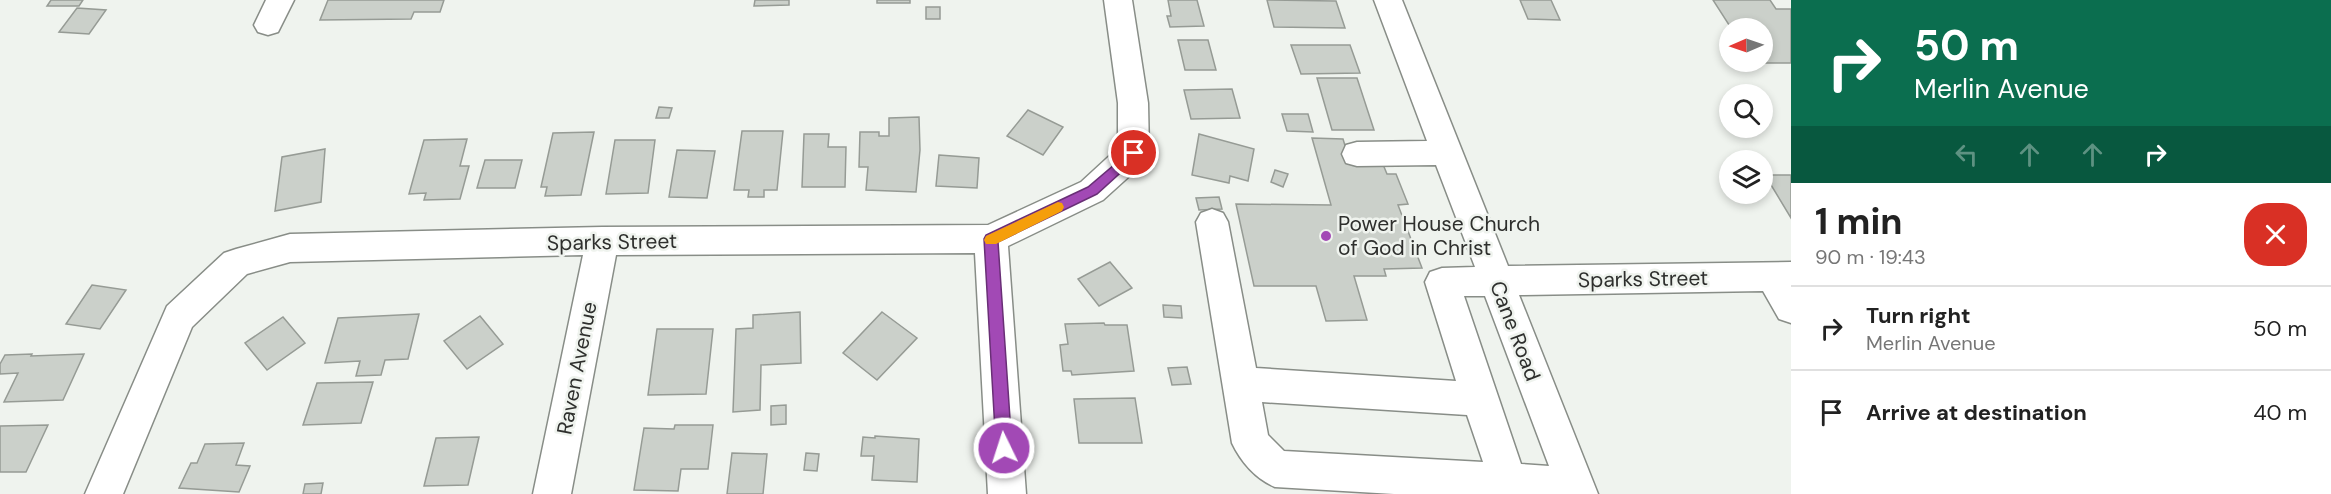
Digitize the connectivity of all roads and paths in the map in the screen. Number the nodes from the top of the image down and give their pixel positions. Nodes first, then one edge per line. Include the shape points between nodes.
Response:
1 (280, 0) edge
2 (1118, 0) edge
3 (1388, 0) edge
4 (268, 25) dead end
5 (1446, 153) junction
6 (1356, 154) dead end
7 (1212, 222) dead end
8 (991, 239) junction
9 (602, 241) junction
10 (1782, 276) edge
11 (1496, 281) junction
12 (1791, 308) edge
13 (1241, 384) junction
14 (1480, 399) junction
15 (1508, 482) junction
16 (1578, 490) edge
17 (104, 494) edge
18 (552, 494) edge
19 (1007, 494) edge

1 - 4 street
2 - 8 street via 1133,103 1134,153 1092,191
3 - 5 street, Cane Road
5 - 6 street
5 - 11 street, Cane Road
7 - 13 street
8 - 9 street, Sparks Street
8 - 19 street
9 - 17 street, Sparks Street via 290,248 236,263 179,317
9 - 18 street, Raven Avenue
10 - 11 street, Sparks Street
10 - 12 street
11 - 14 street, Sparks Street via 1442,282
11 - 16 street, Cane Road
13 - 14 street
13 - 15 street via 1251,443 1275,469
14 - 15 street
15 - 16 street

